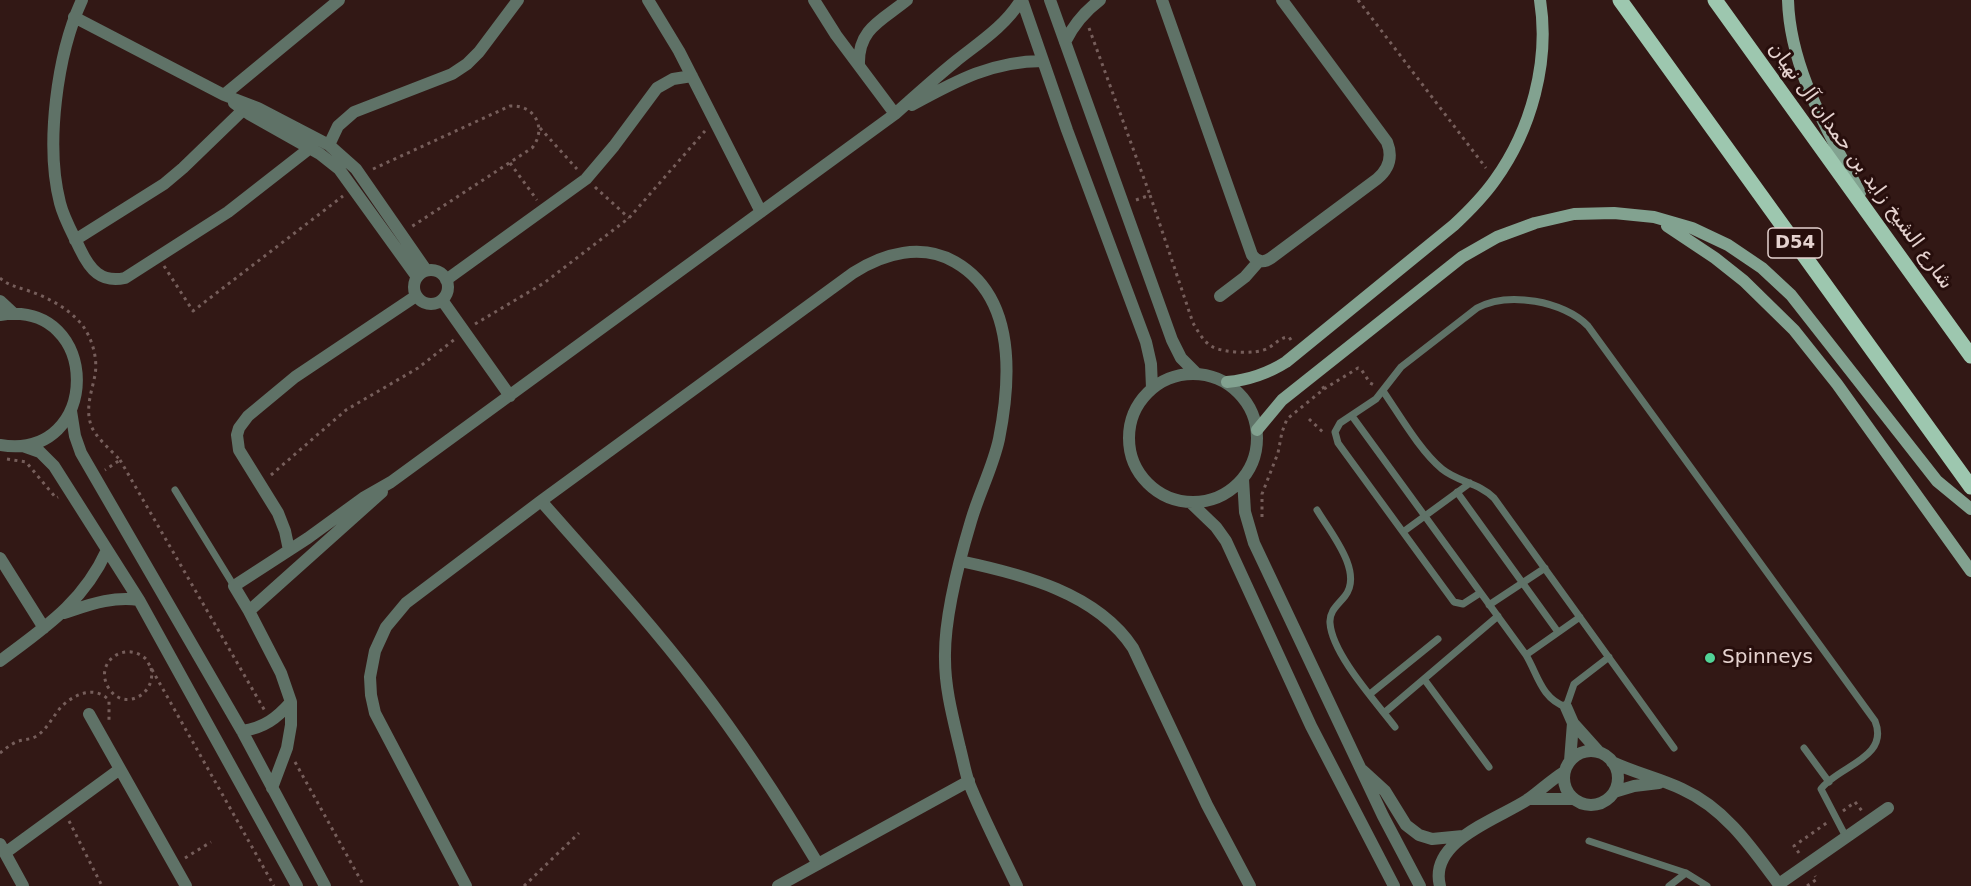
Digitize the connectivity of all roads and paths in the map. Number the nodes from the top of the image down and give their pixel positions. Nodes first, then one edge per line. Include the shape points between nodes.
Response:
1 (82, 0) edge
2 (339, 0) edge
3 (518, 0) edge
4 (648, 0) edge
5 (814, 0) edge
6 (907, 0) edge
7 (1022, 0) edge
8 (1050, 0) edge
9 (1100, 0) edge
10 (1162, 0) edge
11 (1282, 0) edge
12 (1358, 0) edge
13 (1540, 0) edge
14 (1620, 0) edge
15 (1715, 0) edge
16 (1788, 0) edge
17 (1085, 12) junction
18 (74, 17) junction
19 (1065, 42) junction
20 (1043, 60) junction
21 (859, 64) junction
22 (692, 76) junction
23 (224, 95) junction
24 (243, 110) junction
25 (895, 114) junction
26 (714, 120) junction
27 (329, 145) junction
28 (310, 148) junction
29 (510, 163) junction
30 (360, 175) junction
31 (1495, 180) junction
32 (354, 188) junction
33 (1150, 195) junction
34 (1124, 205) junction
35 (543, 208) junction
36 (761, 212) junction
37 (1654, 217) junction
38 (1874, 221) junction
39 (400, 234) junction
40 (75, 240) junction
41 (158, 257) junction
42 (1259, 261) junction
43 (421, 274) junction
44 (446, 280) junction
45 (416, 296) junction
46 (1220, 296) dead end
47 (442, 300) junction
48 (0, 301) edge
49 (14, 314) junction
50 (0, 315) edge
51 (465, 332) junction
52 (1299, 351) junction
53 (1971, 356) edge
54 (1196, 373) junction
55 (1316, 373) junction
56 (1227, 382) junction
57 (1152, 388) junction
58 (1324, 389) junction
59 (1383, 390) junction
60 (510, 396) junction
61 (71, 411) junction
62 (1352, 416) junction
63 (1309, 419) dead end
64 (1257, 430) junction
65 (1335, 436) junction
66 (0, 445) edge
67 (23, 446) junction
68 (0, 457) edge
69 (120, 460) dead end
70 (1243, 479) junction
71 (391, 482) junction
72 (1470, 483) junction
73 (261, 485) junction
74 (1971, 487) edge
75 (70, 490) junction
76 (175, 490) dead end
77 (1457, 492) junction
78 (541, 501) junction
79 (1191, 502) junction
80 (1971, 509) edge
81 (1317, 510) dead end
82 (1425, 516) junction
83 (1262, 518) dead end
84 (1403, 532) junction
85 (107, 550) junction
86 (289, 550) junction
87 (0, 558) edge
88 (960, 561) junction
89 (1545, 568) junction
90 (1971, 571) edge
91 (1523, 583) junction
92 (234, 586) junction
93 (1480, 593) junction
94 (139, 600) junction
95 (1489, 605) junction
96 (249, 611) junction
97 (63, 614) junction
98 (1498, 616) junction
99 (1580, 617) junction
100 (44, 628) junction
101 (1558, 632) junction
102 (1438, 639) dead end
103 (1526, 655) junction
104 (1609, 657) junction
105 (0, 661) edge
106 (151, 668) junction
107 (1424, 679) junction
108 (1370, 694) junction
109 (291, 702) junction
110 (1566, 706) junction
111 (1384, 713) junction
112 (89, 714) dead end
113 (271, 722) junction
114 (1573, 723) junction
115 (109, 724) dead end
116 (1395, 727) dead end
117 (242, 731) junction
118 (286, 748) junction
119 (1674, 748) dead end
120 (1804, 748) dead end
121 (1599, 752) junction
122 (0, 753) edge
123 (1612, 762) junction
124 (1567, 766) junction
125 (1489, 767) dead end
126 (120, 769) junction
127 (1360, 769) junction
128 (969, 782) junction
129 (1666, 782) junction
130 (1829, 782) junction
131 (272, 788) junction
132 (1614, 792) junction
133 (1528, 799) junction
134 (1573, 799) junction
135 (1888, 807) dead end
136 (63, 811) junction
137 (579, 833) dead end
138 (1464, 836) junction
139 (1846, 837) junction
140 (1589, 841) dead end
141 (212, 842) dead end
142 (3, 848) edge
143 (818, 864) junction
144 (175, 865) junction
145 (1686, 873) junction
146 (1779, 885) edge
147 (23, 886) edge
148 (102, 886) edge
149 (186, 886) edge
150 (274, 886) edge
151 (297, 886) edge
152 (325, 886) edge
153 (364, 886) edge
154 (466, 886) edge
155 (524, 886) edge
156 (778, 886) edge
157 (1017, 886) edge
158 (1250, 886) edge
159 (1394, 886) edge
160 (1420, 886) edge
161 (1440, 886) edge
162 (1669, 886) edge
163 (1707, 886) edge

1 - 18 street
2 - 23 street
3 - 27 street via 467,64 452,74 354,112 338,126
4 - 22 street
5 - 21 street
6 - 21 street via 870,29 860,49
7 - 20 street
7 - 25 street via 1007,20
8 - 19 street
9 - 17 street
10 - 42 street via 1252,255
11 - 42 street via 1388,142 1390,159 1384,174 1267,261
12 - 31 path
13 - 31 street via 1543,38 1534,98 1520,136
14 - 74 main road, D54
15 - 38 main road, شارع الشيخ زايد بن حمدان آل نهيان
16 - 38 street via 1803,75
17 - 19 street
17 - 33 path
18 - 23 street
18 - 40 street via 58,95 54,142 60,204
19 - 34 street
20 - 25 street via 990,68
20 - 57 street via 1146,342
21 - 25 street
22 - 26 street
22 - 35 street via 673,79 657,88 586,179
23 - 24 street
23 - 27 street
24 - 28 street
24 - 40 street via 164,184
25 - 36 street
26 - 36 street
26 - 51 path via 629,218 544,283
27 - 30 street
28 - 32 street via 330,160
28 - 41 street via 228,212
29 - 30 path via 532,148 540,133 534,115 516,105
29 - 35 path
29 - 39 path
30 - 39 street
31 - 52 street via 1454,225
32 - 41 path via 193,311
32 - 43 street
33 - 34 path
33 - 52 path via 1193,323 1204,339 1213,347 1241,353 1267,349 1289,337
34 - 54 street via 1172,340 1181,358
35 - 44 street
36 - 60 street
37 - 55 street via 1574,214 1497,237 1462,257
37 - 80 street via 1692,228 1728,245 1762,268 1791,295 1937,481
37 - 90 street via 1744,281 1794,330
38 - 53 main road, شارع الشيخ زايد بن حمدان آل نهيان
39 - 43 street
40 - 41 street via 93,271 108,279 125,278
42 - 46 street
43 - 44 street via 438,271
43 - 45 street via 414,286
44 - 47 street via 448,291
45 - 47 street via 431,304
45 - 73 street via 303,371 242,421 237,435 239,450
47 - 51 street
48 - 49 street
49 - 50 street
49 - 61 street via 37,319 66,341 78,375
51 - 60 street
51 - 73 path via 418,368 336,418
52 - 56 street via 1264,375
54 - 56 street
54 - 57 street via 1173,376
55 - 58 path
55 - 64 street via 1282,400
56 - 64 street via 1244,398
57 - 79 street via 1130,424 1135,465 1152,488
58 - 59 path via 1358,368 1370,383
58 - 83 path via 1287,419 1262,494
59 - 62 lane
59 - 72 lane via 1435,462
59 - 130 lane via 1401,367 1485,303 1503,299 1550,304 1582,319 1875,721 1878,733 1871,751
60 - 71 street
61 - 67 street via 51,434
61 - 117 street via 81,453
62 - 65 lane via 1338,426
62 - 82 lane
63 - 65 path via 1324,434
64 - 70 street via 1255,456
65 - 84 lane
66 - 67 street
67 - 75 street via 47,458
68 - 75 path via 26,462 56,498
69 - 113 path
70 - 79 street via 1214,499
70 - 127 street via 1245,512 1254,543
71 - 86 street
71 - 96 street
72 - 77 lane
72 - 89 lane via 1494,498
73 - 86 street via 282,522
75 - 85 street
76 - 92 lane
77 - 82 lane
77 - 91 lane
78 - 88 street via 864,265 897,254 931,252 964,267 978,279 998,309 1005,345 1005,393 998,440
78 - 143 street via 698,684 758,768
78 - 154 street via 406,603 386,627 372,664 375,713
79 - 159 street via 1226,541 1311,726
81 - 108 lane via 1351,573 1351,585 1331,614 1330,627 1347,665
82 - 84 lane
82 - 93 lane
84 - 93 lane via 1454,602 1463,603
85 - 94 street
85 - 97 street via 96,572
86 - 92 street
87 - 100 street
88 - 128 street via 946,630 946,686
88 - 158 street via 1043,584 1095,609 1116,626 1133,648
89 - 91 lane
89 - 99 lane
91 - 95 lane
91 - 101 lane
92 - 96 street
93 - 95 lane
94 - 97 street via 104,600
94 - 151 street
95 - 98 lane
96 - 109 street via 281,673
97 - 100 street
98 - 103 lane
98 - 107 lane
99 - 101 lane
99 - 104 lane
100 - 105 street
101 - 103 lane
102 - 108 lane
103 - 110 lane via 1545,692
104 - 110 lane via 1574,684
104 - 119 lane
106 - 106 path via 138,653 122,652 107,665 106,685 117,696 137,698 149,688
106 - 150 path
107 - 111 lane
107 - 125 lane
108 - 111 lane
109 - 113 street
109 - 118 street
110 - 114 street
111 - 116 lane
112 - 126 street
113 - 117 street
114 - 121 street
114 - 124 street
115 - 122 path via 109,700 103,693 88,692 62,706 38,735 14,743
117 - 131 street
118 - 131 street
118 - 153 path
120 - 130 lane
121 - 123 street
121 - 124 street via 1586,751
123 - 129 street
123 - 132 street via 1617,773
124 - 133 street
124 - 134 street via 1566,789
126 - 136 street
126 - 144 street
127 - 138 street via 1385,790 1407,825 1419,835 1432,839
127 - 160 street
128 - 143 street
128 - 157 street
129 - 132 street
129 - 146 street via 1699,798 1728,821
130 - 139 lane via 1822,790
131 - 152 street
132 - 134 street via 1592,806
133 - 134 street
133 - 138 street
135 - 139 street
136 - 142 street
136 - 148 path
137 - 155 path
138 - 161 street via 1440,863
139 - 146 street
140 - 145 lane
141 - 144 path
142 - 147 street
143 - 156 street
144 - 149 street
145 - 162 lane
145 - 163 lane

